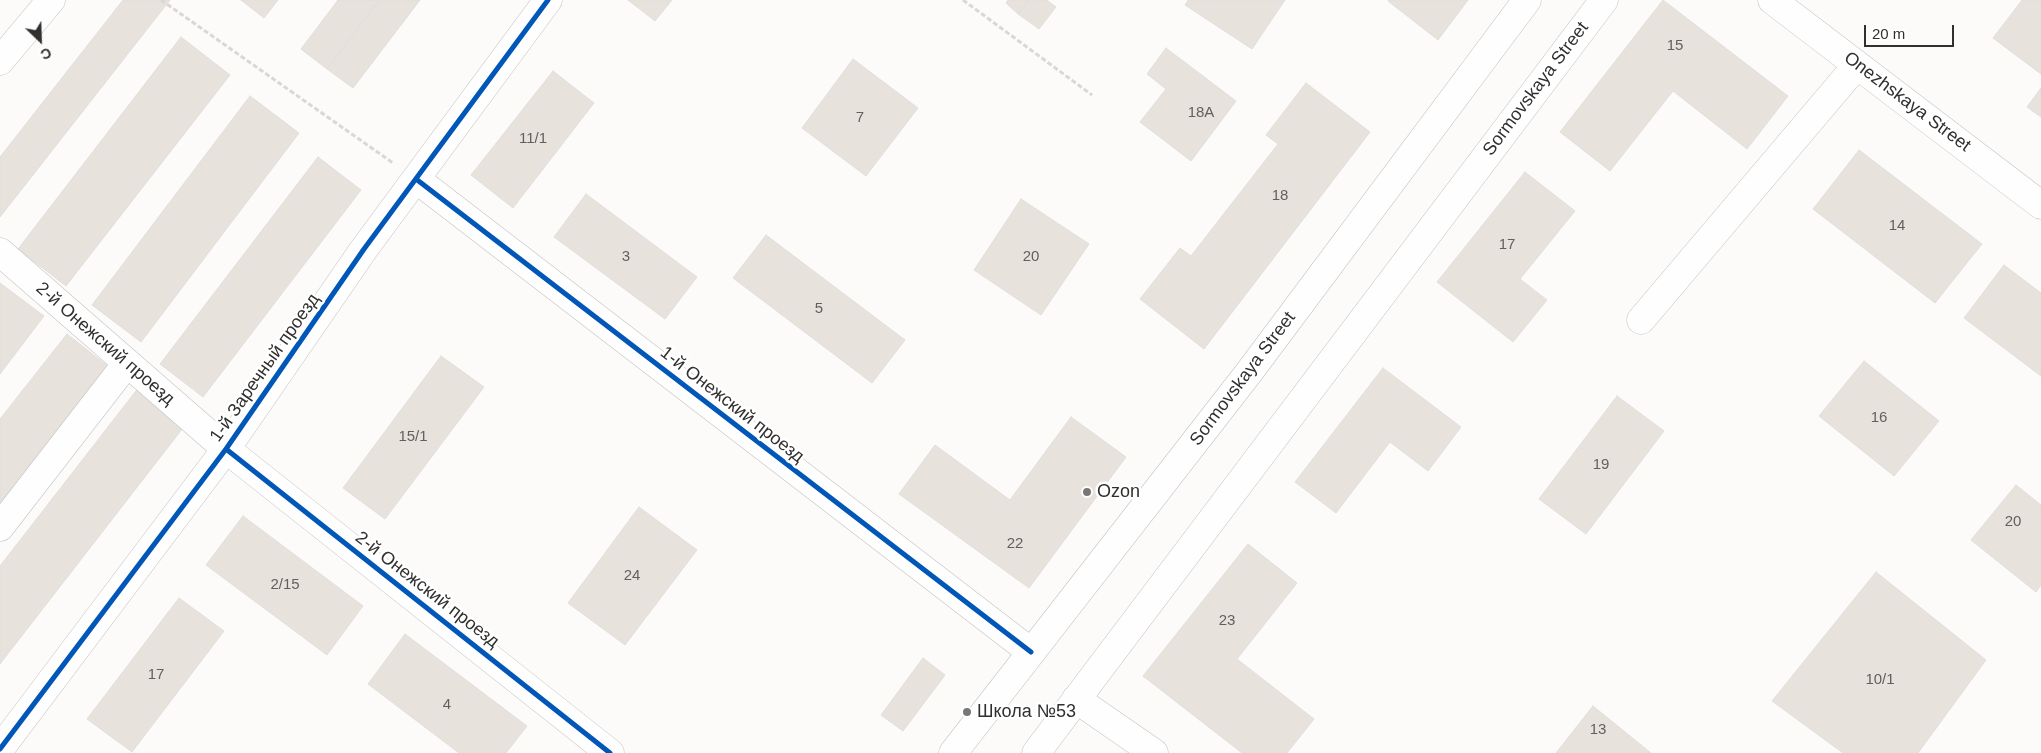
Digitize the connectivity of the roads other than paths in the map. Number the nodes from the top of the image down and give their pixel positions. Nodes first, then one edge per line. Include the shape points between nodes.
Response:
1 (51, 0) edge
2 (548, 0) edge
3 (1527, 0) edge
4 (1604, 0) edge
5 (1772, 0) edge
6 (0, 61) edge
7 (1857, 65) junction
8 (416, 179) junction
9 (2041, 205) edge
10 (0, 252) edge
11 (1641, 320) dead end
12 (127, 363) junction
13 (226, 450) junction
14 (0, 527) edge
15 (1032, 652) junction
16 (1076, 699) junction
17 (0, 749) edge
18 (610, 753) edge
19 (953, 753) edge
20 (1036, 753) edge
21 (1154, 753) edge

1 - 6 main road
2 - 8 main road, 1-й Заречный проезд
3 - 15 main road, Sormovskaya Street via 1256,363
4 - 16 main road, Sormovskaya Street
5 - 7 main road, Onezhskaya Street
7 - 9 main road, Onezhskaya Street
7 - 11 main road
8 - 13 main road, 1-й Заречный проезд
8 - 15 main road, 1-й Онежский проезд
10 - 12 main road, 2-й Онежский проезд
12 - 13 main road, 2-й Онежский проезд
12 - 14 main road
13 - 17 main road, 1-й Заречный проезд
13 - 18 main road, 2-й Онежский проезд
15 - 19 main road, Sormovskaya Street
16 - 20 main road, Sormovskaya Street
16 - 21 main road

